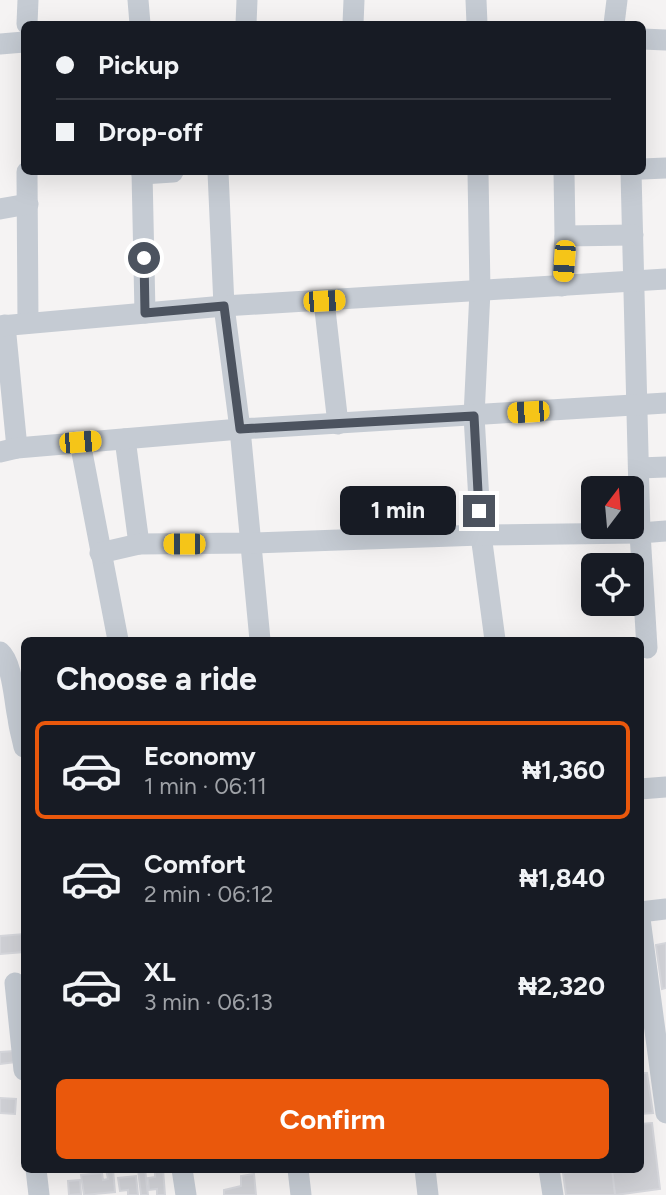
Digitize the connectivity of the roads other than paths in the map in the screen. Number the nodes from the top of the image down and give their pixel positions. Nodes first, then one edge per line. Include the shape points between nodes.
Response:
1 (28, 0) edge
2 (138, 0) edge
3 (247, 0) edge
4 (354, 0) edge
5 (476, 0) edge
6 (617, 0) edge
7 (27, 21) edge
8 (140, 21) edge
9 (246, 21) edge
10 (353, 21) edge
11 (477, 21) edge
12 (614, 21) edge
13 (646, 39) edge
14 (666, 40) edge
15 (21, 42) edge
16 (0, 44) edge
17 (666, 168) edge
18 (646, 169) edge
19 (27, 175) edge
20 (142, 175) edge
21 (218, 175) edge
22 (478, 175) edge
23 (564, 175) edge
24 (631, 175) edge
25 (28, 204) junction
26 (0, 209) edge
27 (633, 235) junction
28 (565, 236) junction
29 (666, 279) edge
30 (634, 282) junction
31 (562, 286) junction
32 (480, 291) junction
33 (324, 301) junction
34 (224, 306) junction
35 (145, 313) junction
36 (29, 323) junction
37 (2, 325) edge
38 (666, 403) edge
39 (637, 405) junction
40 (474, 416) junction
41 (338, 424) junction
42 (240, 429) junction
43 (125, 439) junction
44 (80, 442) junction
45 (8, 450) edge
46 (666, 467) edge
47 (639, 468) junction
48 (639, 476) edge
49 (666, 531) edge
50 (644, 533) edge
51 (581, 534) edge
52 (481, 535) junction
53 (641, 539) edge
54 (252, 543) junction
55 (139, 544) junction
56 (100, 552) junction
57 (117, 637) edge
58 (260, 637) edge
59 (495, 637) edge
60 (651, 648) edge
61 (0, 652) edge
62 (21, 734) edge
63 (666, 787) edge
64 (644, 789) edge
65 (666, 909) edge
66 (644, 912) edge
67 (644, 956) edge
68 (13, 983) edge
69 (21, 1046) edge
70 (654, 1047) edge
71 (666, 1113) edge
72 (36, 1173) edge
73 (183, 1173) edge
74 (298, 1173) edge
75 (425, 1173) edge
76 (550, 1173) edge
77 (39, 1195) edge
78 (186, 1195) edge
79 (301, 1195) edge
80 (428, 1195) edge
81 (553, 1195) edge

1 - 7 street
2 - 8 street
3 - 9 street
4 - 10 street
5 - 11 street
6 - 12 street
13 - 14 street
15 - 16 street
17 - 18 street
19 - 25 street
20 - 35 street
21 - 34 street
22 - 32 street
23 - 28 street
24 - 27 street
25 - 26 street
25 - 36 street
27 - 28 street
27 - 30 street
28 - 31 street
29 - 30 street
30 - 31 street
30 - 39 street
31 - 32 street
32 - 33 street
32 - 40 street
33 - 34 street
33 - 41 street
34 - 35 street
34 - 42 street
35 - 36 street
36 - 37 street
37 - 45 street
38 - 39 street
39 - 40 street
39 - 47 street
40 - 41 street
40 - 52 street
41 - 42 street
42 - 43 street
42 - 54 street
43 - 44 street
43 - 55 street
44 - 45 street
44 - 56 street
46 - 47 street
47 - 48 street
49 - 50 street
51 - 52 street
52 - 54 street
52 - 59 street
53 - 60 street
54 - 55 street
54 - 58 street
55 - 56 street
56 - 57 street
61 - 62 street via 8,665
63 - 64 street
65 - 66 street
67 - 70 street
68 - 69 street
70 - 71 street
72 - 77 street
73 - 78 street
74 - 79 street
75 - 80 street
76 - 81 street

